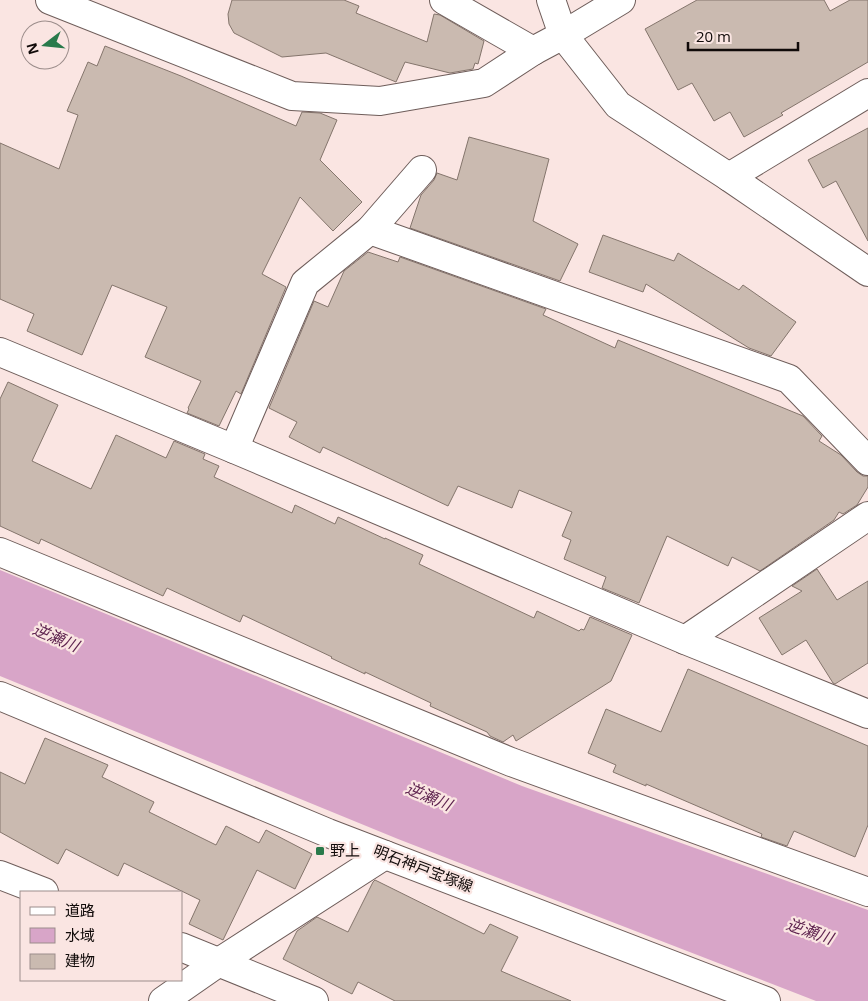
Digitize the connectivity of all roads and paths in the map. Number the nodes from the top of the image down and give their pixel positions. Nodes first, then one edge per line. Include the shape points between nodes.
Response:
1 (50, 0) edge
2 (444, 0) edge
3 (551, 0) edge
4 (621, 0) edge
5 (563, 35) junction
6 (533, 51) junction
7 (868, 93) edge
8 (422, 170) dead end
9 (729, 177) junction
10 (370, 230) junction
11 (868, 272) edge
12 (0, 352) edge
13 (234, 449) junction
14 (868, 461) edge
15 (868, 516) edge
16 (0, 552) edge
17 (685, 640) junction
18 (0, 696) edge
19 (868, 714) edge
20 (386, 855) junction
21 (0, 875) edge
22 (41, 891) edge
23 (868, 892) edge
24 (182, 947) edge
25 (219, 962) junction
26 (163, 1001) edge
27 (314, 1001) edge
28 (766, 1001) edge

1 - 6 street via 292,96 380,101 484,83
2 - 6 street
3 - 5 street
4 - 5 street
5 - 6 street
5 - 9 street via 618,105
7 - 9 street
8 - 10 street
9 - 11 street
10 - 13 street via 305,282
10 - 14 street via 789,379
12 - 13 street
13 - 17 street
15 - 17 street
16 - 23 street via 511,762
17 - 19 street
18 - 20 street, 明石神戸宝塚線
20 - 25 street
20 - 28 street, 明石神戸宝塚線
21 - 22 street
24 - 25 street
25 - 26 street
25 - 27 street

